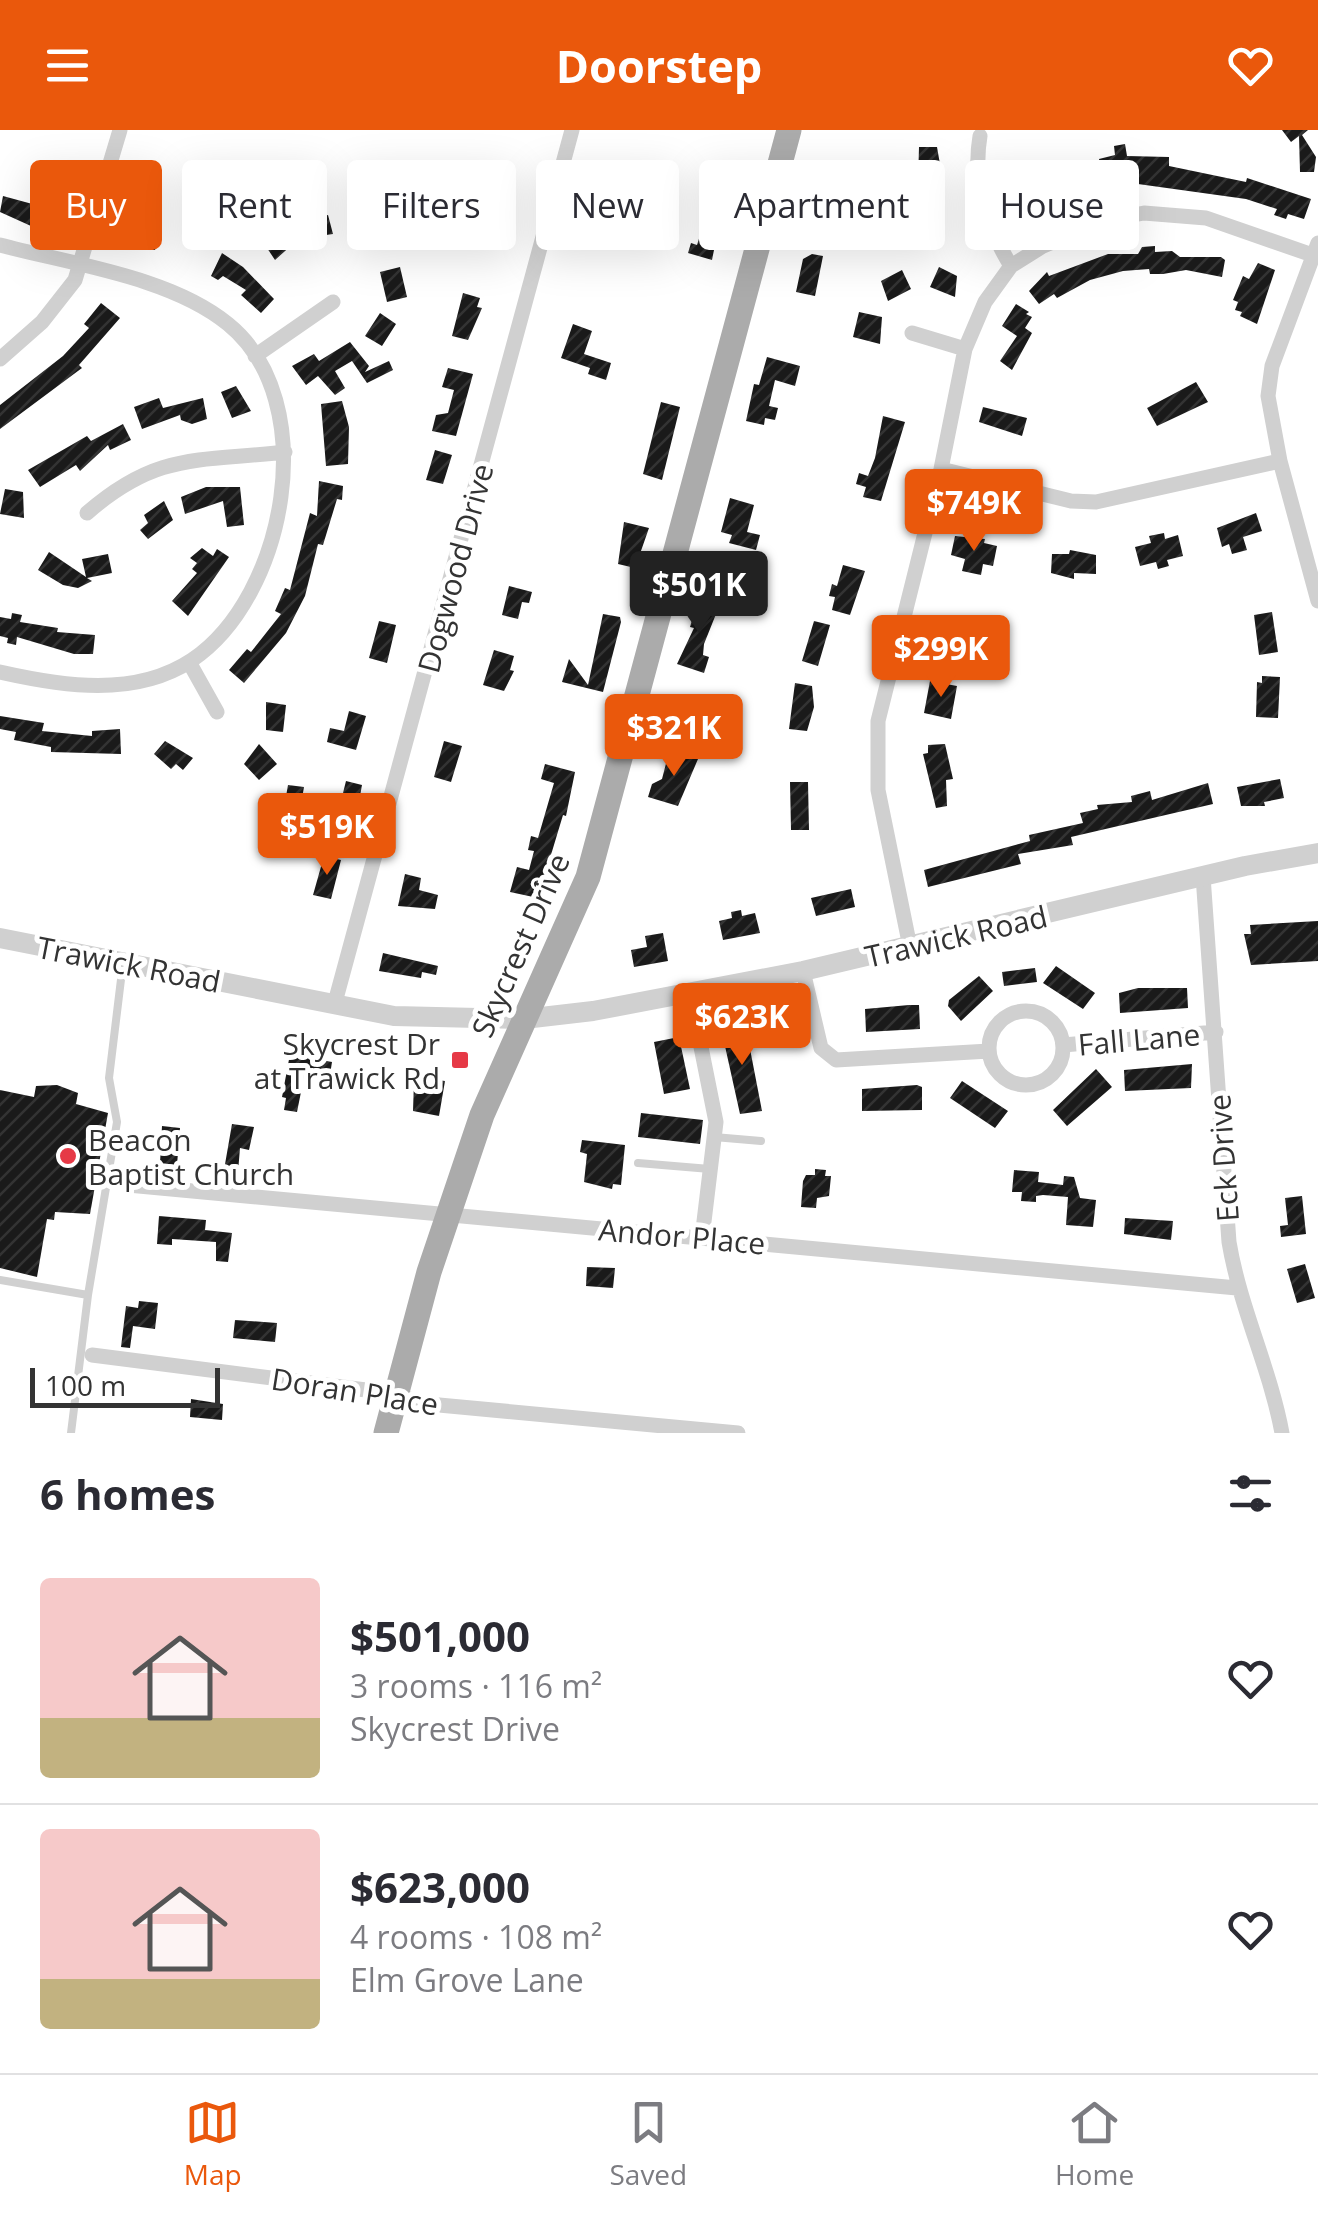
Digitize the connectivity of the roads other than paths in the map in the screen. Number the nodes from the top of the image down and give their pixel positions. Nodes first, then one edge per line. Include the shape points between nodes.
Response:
1 (120, 130) edge
2 (572, 130) edge
3 (789, 130) edge
4 (980, 136) dead end
5 (0, 245) edge
6 (1316, 252) edge
7 (81, 266) junction
8 (1012, 266) junction
9 (333, 302) dead end
10 (912, 333) dead end
11 (966, 349) junction
12 (256, 356) junction
13 (0, 359) edge
14 (285, 452) junction
15 (1280, 461) junction
16 (941, 469) junction
17 (86, 513) dead end
18 (1318, 601) edge
19 (189, 662) junction
20 (0, 672) edge
21 (217, 712) dead end
22 (1318, 853) edge
23 (1204, 876) junction
24 (0, 938) edge
25 (910, 947) junction
26 (123, 963) junction
27 (803, 971) junction
28 (690, 992) junction
29 (334, 1006) junction
30 (524, 1019) junction
31 (1216, 1032) junction
32 (1063, 1046) junction
33 (989, 1051) junction
34 (714, 1137) junction
35 (760, 1141) dead end
36 (638, 1163) dead end
37 (710, 1169) junction
38 (128, 1184) dead end
39 (447, 1216) junction
40 (702, 1238) junction
41 (0, 1280) edge
42 (1237, 1288) junction
43 (88, 1295) junction
44 (92, 1355) dead end
45 (396, 1396) junction
46 (70, 1433) edge
47 (386, 1433) edge
48 (738, 1433) edge
49 (1282, 1433) edge

1 - 7 street
2 - 29 street, Dogwood Drive
3 - 30 main road, Skycrest Drive via 592,865
4 - 8 street via 983,204
5 - 7 street
6 - 8 street via 1206,218 1144,213 1102,221
6 - 15 street via 1272,366 1268,396
7 - 12 street via 178,292 231,326
7 - 13 street via 42,322
8 - 11 street via 985,302
9 - 12 street
10 - 11 street
11 - 16 street
12 - 14 street via 282,422
14 - 17 street via 229,453 162,466
14 - 19 street via 276,520 253,590 230,626
15 - 16 street via 1096,502
15 - 18 street
16 - 25 street via 874,752
19 - 20 street via 110,686 70,686
19 - 21 street
22 - 23 street, Trawick Road
23 - 25 street, Trawick Road
23 - 31 street, Eck Drive
24 - 26 street, Trawick Road
25 - 27 street, Trawick Road
26 - 29 street, Trawick Road
26 - 43 lane via 109,1078 117,1122
27 - 28 street, Trawick Road
27 - 33 street via 820,1048 836,1060
28 - 30 street, Trawick Road
28 - 34 street
29 - 30 street, Trawick Road via 420,1018
30 - 39 main road, Skycrest Drive
31 - 32 street, Fall Lane
31 - 42 street, Eck Drive
32 - 33 street, Fall Lane via 1058,1068 1032,1084 1004,1077
32 - 33 street, Fall Lane via 1049,1018 1022,1011 998,1024
34 - 35 lane
34 - 37 street
36 - 37 lane
37 - 40 street
38 - 39 street, Andor Place
39 - 40 street, Andor Place
39 - 45 main road, Skycrest Drive
40 - 42 street, Andor Place
41 - 43 lane
42 - 49 street, Eck Drive via 1275,1392
43 - 46 lane
44 - 45 street, Doran Place
45 - 47 main road, Skycrest Drive
45 - 48 street, Doran Place

